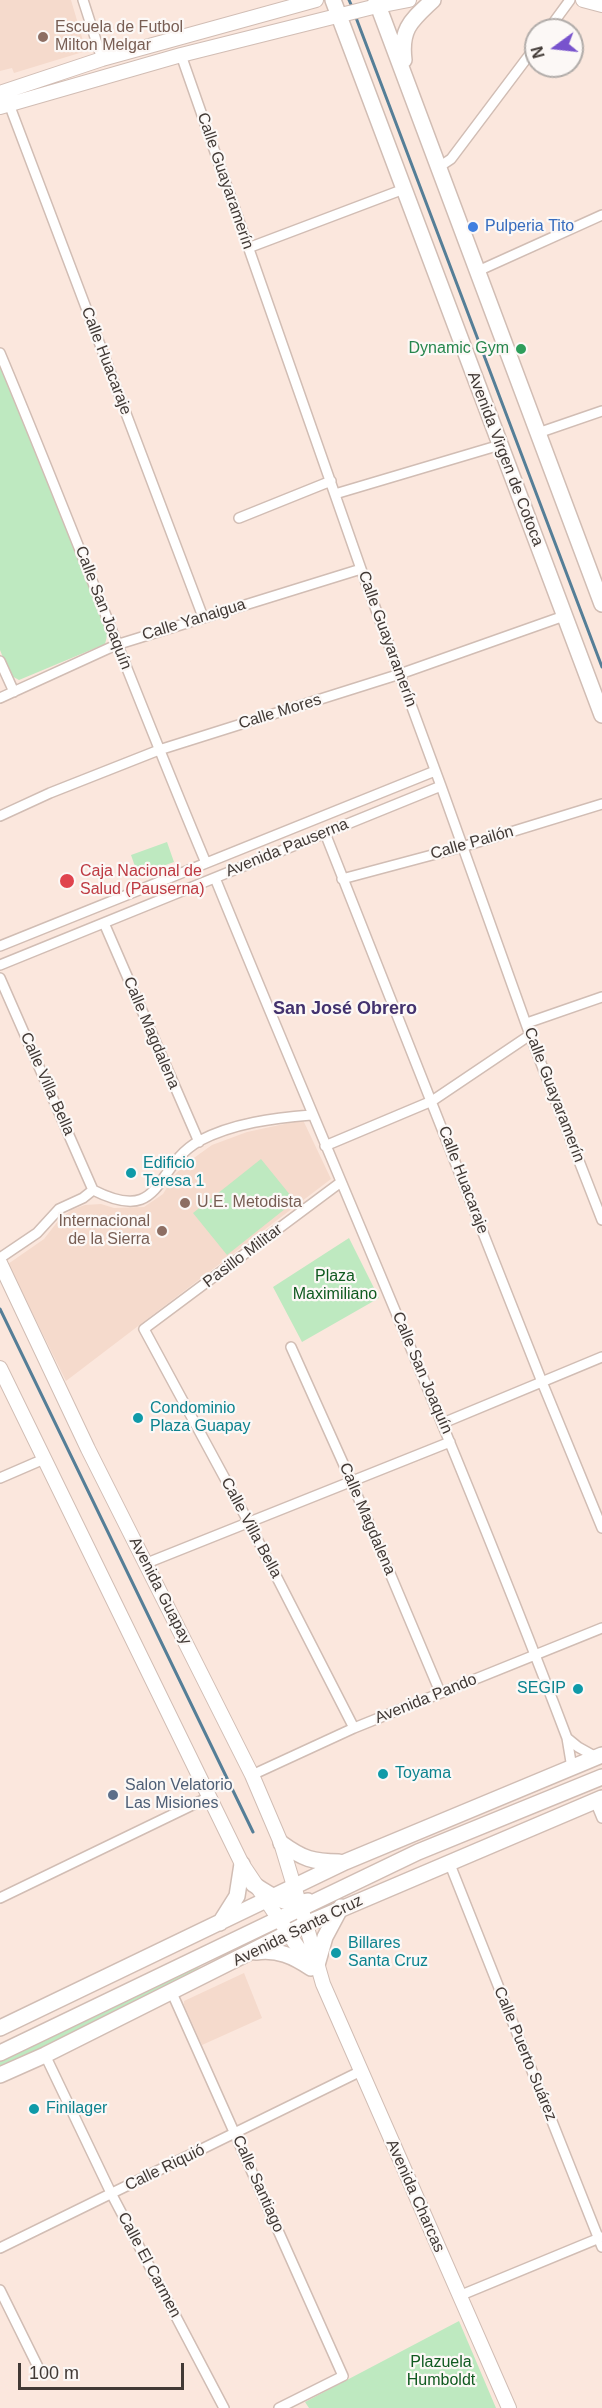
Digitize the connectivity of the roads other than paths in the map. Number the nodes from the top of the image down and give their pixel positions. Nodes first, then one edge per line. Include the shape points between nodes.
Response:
1 (83, 0) edge
2 (316, 0) edge
3 (333, 0) edge
4 (409, 0) edge
5 (433, 0) edge
6 (570, 0) edge
7 (583, 0) edge
8 (376, 4) edge
9 (602, 5) edge
10 (268, 14) junction
11 (341, 14) junction
12 (557, 18) edge
13 (181, 55) junction
14 (102, 59) junction
15 (524, 62) edge
16 (406, 77) junction
17 (2, 101) edge
18 (439, 167) junction
19 (404, 189) junction
20 (602, 215) edge
21 (248, 248) junction
22 (478, 271) junction
23 (0, 353) edge
24 (602, 411) edge
25 (538, 433) junction
26 (500, 445) junction
27 (331, 481) junction
28 (335, 494) junction
29 (239, 518) dead end
30 (361, 569) junction
31 (602, 603) edge
32 (564, 616) junction
33 (203, 617) junction
34 (116, 645) junction
35 (0, 661) edge
36 (400, 674) junction
37 (14, 692) junction
38 (0, 698) edge
39 (602, 715) edge
40 (159, 750) junction
41 (435, 771) junction
42 (441, 786) junction
43 (602, 804) edge
44 (0, 816) edge
45 (325, 833) junction
46 (462, 847) junction
47 (243, 848) junction
48 (206, 862) junction
49 (249, 864) junction
50 (215, 878) junction
51 (342, 879) junction
52 (104, 923) junction
53 (43, 929) junction
54 (50, 945) junction
55 (0, 946) edge
56 (0, 965) edge
57 (0, 978) edge
58 (602, 997) edge
59 (527, 1023) junction
60 (530, 1035) junction
61 (432, 1101) junction
62 (311, 1115) junction
63 (199, 1142) junction
64 (326, 1146) junction
65 (341, 1182) junction
66 (93, 1190) junction
67 (602, 1220) edge
68 (0, 1258) edge
69 (0, 1263) edge
70 (144, 1329) joint
71 (291, 1347) dead end
72 (602, 1357) edge
73 (0, 1368) edge
74 (542, 1382) junction
75 (443, 1423) junction
76 (450, 1442) junction
77 (44, 1459) junction
78 (0, 1478) edge
79 (352, 1482) junction
80 (249, 1523) junction
81 (602, 1528) edge
82 (147, 1563) junction
83 (602, 1628) edge
84 (535, 1654) junction
85 (440, 1692) junction
86 (354, 1728) junction
87 (567, 1738) junction
88 (599, 1756) edge
89 (572, 1767) junction
90 (252, 1775) junction
91 (602, 1777) edge
92 (600, 1795) edge
93 (209, 1797) junction
94 (546, 1801) junction
95 (602, 1818) edge
96 (281, 1843) junction
97 (345, 1862) junction
98 (449, 1862) junction
99 (242, 1864) junction
100 (352, 1883) junction
101 (253, 1884) joint
102 (294, 1886) junction
103 (0, 1898) edge
104 (268, 1899) junction
105 (300, 1905) junction
106 (340, 1909) junction
107 (245, 1910) junction
108 (220, 1923) junction
109 (289, 1927) junction
110 (250, 1953) junction
111 (314, 1966) junction
112 (172, 1993) junction
113 (0, 2028) edge
114 (0, 2053) edge
115 (45, 2055) junction
116 (361, 2071) junction
117 (0, 2075) edge
118 (236, 2134) junction
119 (111, 2193) junction
120 (601, 2241) edge
121 (0, 2248) edge
122 (0, 2290) edge
123 (459, 2296) junction
124 (40, 2371) dead end
125 (224, 2408) edge
126 (279, 2408) edge
127 (509, 2408) edge

1 - 14 street
2 - 10 main road
3 - 11 main road, Avenida Virgen de Cotoca
4 - 8 main road
5 - 16 main road via 405,31 402,45
6 - 12 street
7 - 9 main road
8 - 11 main road
8 - 16 main road
10 - 13 main road via 247,28 184,45
10 - 14 main road
11 - 13 main road
11 - 19 main road, Avenida Virgen de Cotoca
13 - 17 main road
13 - 21 street, Calle Guayaramerín
14 - 17 main road via 35,82
14 - 17 main road via 96,69
15 - 18 street via 451,159
16 - 18 main road
17 - 33 street, Calle Huacaraje
18 - 22 main road
19 - 21 street
19 - 26 main road, Avenida Virgen de Cotoca
20 - 22 street
21 - 27 street, Calle Guayaramerín
22 - 25 main road
23 - 34 street, Calle San Joaquín via 53,478
24 - 25 street
25 - 31 main road
26 - 28 street
26 - 32 main road, Avenida Virgen de Cotoca
27 - 28 street, Calle Guayaramerín
27 - 29 street
28 - 30 street, Calle Guayaramerín
30 - 33 street, Calle Yanaigua
30 - 36 street, Calle Guayaramerín
32 - 36 street, Calle Mores
32 - 39 main road, Avenida Virgen de Cotoca
33 - 34 street, Calle Yanaigua
34 - 37 street, Calle Yanaigua
34 - 40 street, Calle San Joaquín
35 - 37 street
36 - 40 street, Calle Mores
36 - 41 street, Calle Guayaramerín
37 - 38 street, Calle Yanaigua
40 - 44 street, Calle Mores
40 - 48 street, Calle San Joaquín
41 - 42 street, Calle Guayaramerín
41 - 47 street, Avenida Pauserna
42 - 45 street, Avenida Pauserna
42 - 46 street, Calle Guayaramerín
43 - 46 street, Calle Pailón
45 - 49 street, Avenida Pauserna
45 - 51 street, Calle Huacaraje
46 - 51 street, Calle Pailón
46 - 59 street, Calle Guayaramerín
47 - 48 street, Avenida Pauserna
47 - 49 street
48 - 53 street, Avenida Pauserna
49 - 50 street, Avenida Pauserna
50 - 52 street, Avenida Pauserna
50 - 62 street, Calle San Joaquín
51 - 61 street, Calle Huacaraje
52 - 54 street, Avenida Pauserna
52 - 63 street, Calle Magdalena
53 - 54 street
53 - 55 street, Avenida Pauserna
54 - 56 street, Avenida Pauserna
57 - 66 street, Calle Villa Bella
58 - 59 street
59 - 60 street, Calle Guayaramerín
60 - 61 street
60 - 67 street, Calle Guayaramerín
61 - 64 street
61 - 74 street, Calle Huacaraje
62 - 63 street via 264,1120
62 - 64 street, Calle San Joaquín
63 - 66 street via 185,1152 150,1196 119,1202
64 - 65 street, Calle San Joaquín
65 - 70 street, Pasillo Militar
65 - 75 street, Calle San Joaquín
66 - 68 street via 59,1209 37,1233
69 - 82 main road, Avenida Guapay
70 - 80 street, Calle Villa Bella
71 - 79 street, Calle Magdalena
72 - 74 street
73 - 77 main road
74 - 75 street
74 - 81 street, Calle Huacaraje
75 - 76 street, Calle San Joaquín
76 - 79 street
76 - 84 street, Calle San Joaquín
77 - 78 street
77 - 93 main road
79 - 80 street
79 - 85 street, Calle Magdalena
80 - 82 street
80 - 86 street, Calle Villa Bella
82 - 90 main road, Avenida Guapay
83 - 84 street, Avenida Pando
84 - 85 street, Avenida Pando
84 - 87 street, Calle San Joaquín
85 - 86 street, Avenida Pando
86 - 90 street, Avenida Pando
87 - 88 street
87 - 89 street, Calle San Joaquín
88 - 89 main road
89 - 97 main road
90 - 96 main road, Avenida Guapay
91 - 94 main road, Avenida Santa Cruz
92 - 94 main road
92 - 95 street
92 - 98 main road, Avenida Santa Cruz
93 - 99 main road
93 - 103 street
94 - 100 main road, Avenida Santa Cruz
96 - 97 main road via 310,1860
96 - 102 main road, Avenida Guapay
97 - 102 main road
98 - 106 main road, Avenida Santa Cruz
98 - 120 street, Calle Puerto Suárez
99 - 101 main road
99 - 108 main road via 237,1896
100 - 105 main road, Avenida Santa Cruz
100 - 106 main road
101 - 104 main road
102 - 104 main road
102 - 105 main road, Avenida Guapay
104 - 105 main road
104 - 107 main road
104 - 109 main road
105 - 109 main road, Avenida Santa Cruz
105 - 109 main road, Avenida Guapay
106 - 109 main road, Avenida Santa Cruz
106 - 111 main road
107 - 108 main road
107 - 109 main road
108 - 113 main road
109 - 110 main road, Avenida Santa Cruz
109 - 111 main road, Avenida Charcas
109 - 111 main road, Avenida Charcas
109 - 114 main road, Avenida Santa Cruz
110 - 111 main road via 268,1950
110 - 112 main road, Avenida Santa Cruz
111 - 116 main road, Avenida Charcas
112 - 115 main road, Avenida Santa Cruz
112 - 118 street, Calle Santiago
115 - 117 main road, Avenida Santa Cruz
115 - 119 street, Calle El Carmen
116 - 118 street, Calle Riquió
116 - 123 main road, Avenida Charcas
118 - 119 street, Calle Riquió
118 - 126 street, Calle Santiago via 343,2376
119 - 121 street, Calle Riquió
119 - 125 street, Calle El Carmen
120 - 123 street
122 - 124 street
123 - 127 main road, Avenida Charcas

